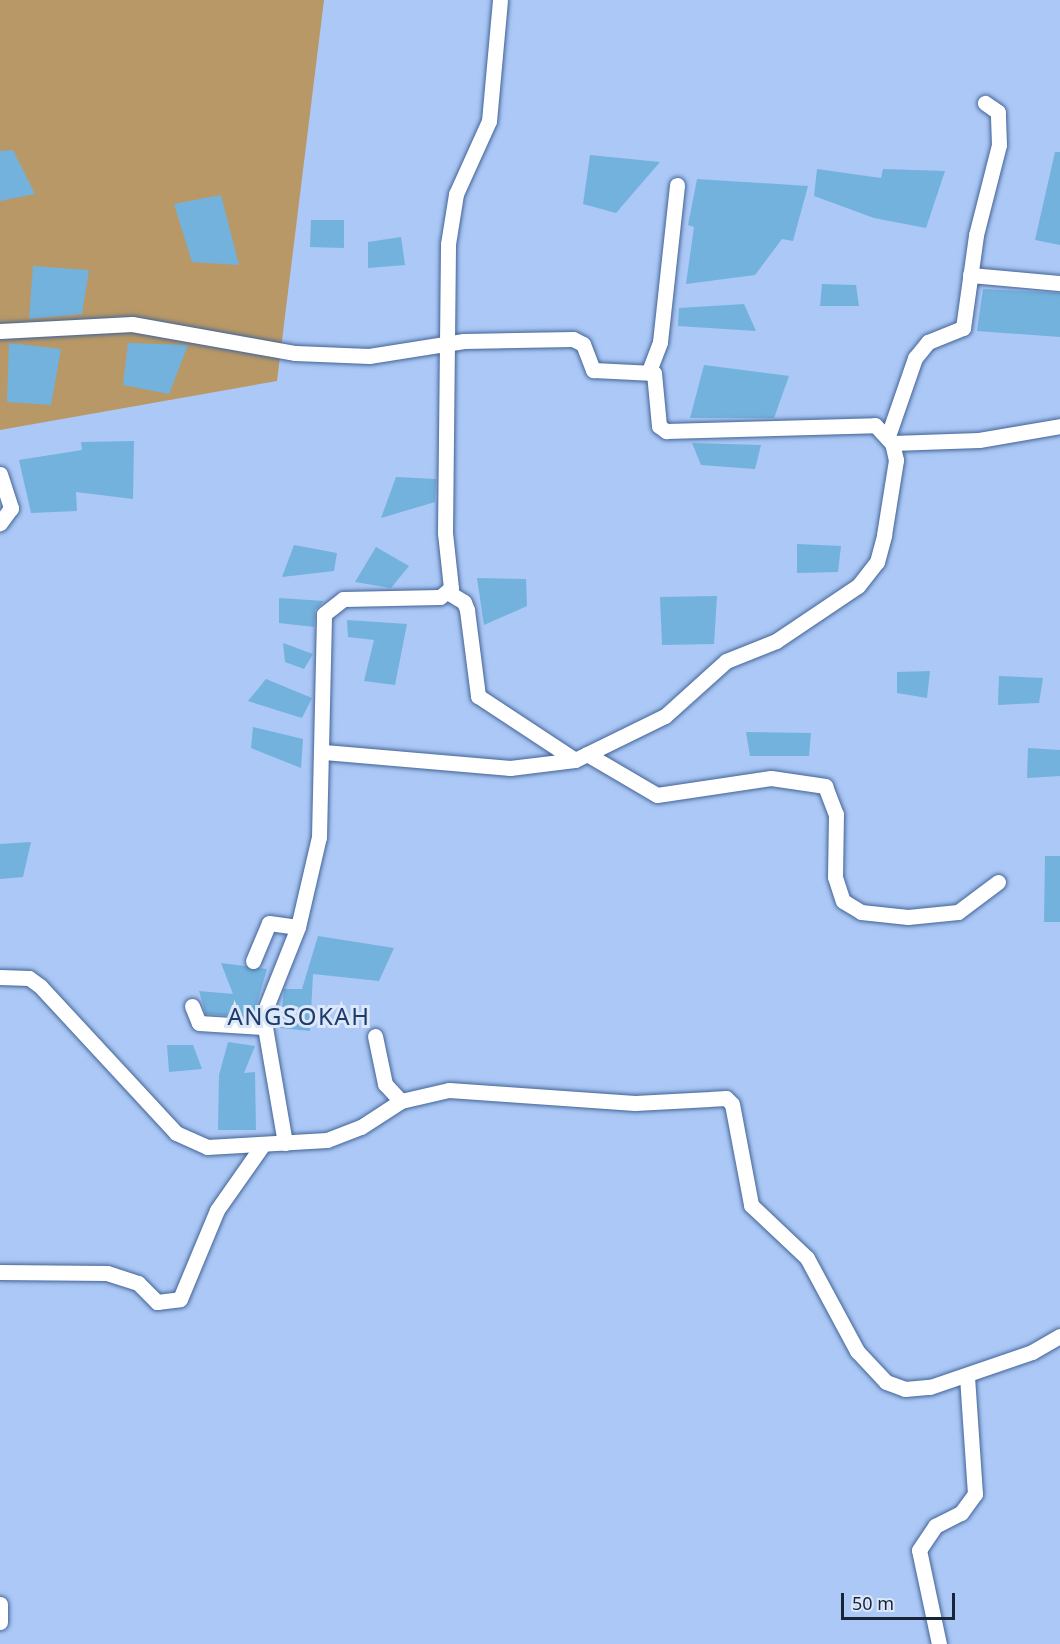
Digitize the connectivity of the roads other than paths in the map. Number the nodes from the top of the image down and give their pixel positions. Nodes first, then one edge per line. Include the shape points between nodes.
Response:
1 (500, 0) edge
2 (985, 103) dead end
3 (676, 185) dead end
4 (970, 275) junction
5 (1060, 283) edge
6 (0, 331) edge
7 (445, 344) junction
8 (649, 370) junction
9 (1060, 426) edge
10 (890, 440) junction
11 (0, 474) edge
12 (0, 523) edge
13 (449, 593) junction
14 (324, 752) junction
15 (581, 757) junction
16 (998, 882) dead end
17 (298, 927) junction
18 (253, 961) dead end
19 (0, 976) edge
20 (192, 1006) dead end
21 (263, 1027) junction
22 (375, 1036) dead end
23 (401, 1101) junction
24 (235, 1136) dead end
25 (285, 1143) junction
26 (262, 1146) junction
27 (207, 1147) junction
28 (0, 1272) edge
29 (1060, 1336) edge
30 (967, 1377) junction
31 (0, 1604) edge
32 (0, 1622) edge
33 (939, 1644) edge

1 - 7 street via 489,121 450,219
2 - 4 street via 998,112 999,144
3 - 8 street via 660,342
4 - 5 street
4 - 10 street via 963,328 928,342 915,358
6 - 7 street via 132,324 295,353 369,357
7 - 8 street via 573,339 583,344 593,370
7 - 13 street
8 - 10 street via 657,382 659,426 666,431 875,425
9 - 10 street via 979,440
10 - 15 street via 896,460 884,536 877,562 858,586 776,641 726,661 655,722
11 - 12 street via 11,508
13 - 14 street via 343,599 327,607 322,623
13 - 15 street via 464,602 467,610 478,696
14 - 15 street via 510,768
14 - 17 street via 319,837
15 - 16 street via 657,795 771,778 825,786 836,814 835,878 843,901 861,912 908,917 958,912
17 - 18 street via 269,923
17 - 21 street via 267,999
19 - 27 street via 29,978 40,986 176,1133
20 - 21 street via 199,1023
21 - 25 street
22 - 23 street via 386,1084
23 - 25 street via 347,1134
23 - 30 street via 469,1089 533,1100 635,1103 726,1098 732,1104 751,1205 807,1258 870,1369 905,1389
24 - 27 street
25 - 26 street
26 - 27 street
26 - 28 street via 217,1210 180,1299 157,1302 138,1283 108,1273
29 - 30 street
30 - 33 street via 975,1494 961,1513 935,1526 919,1550
31 - 32 street

